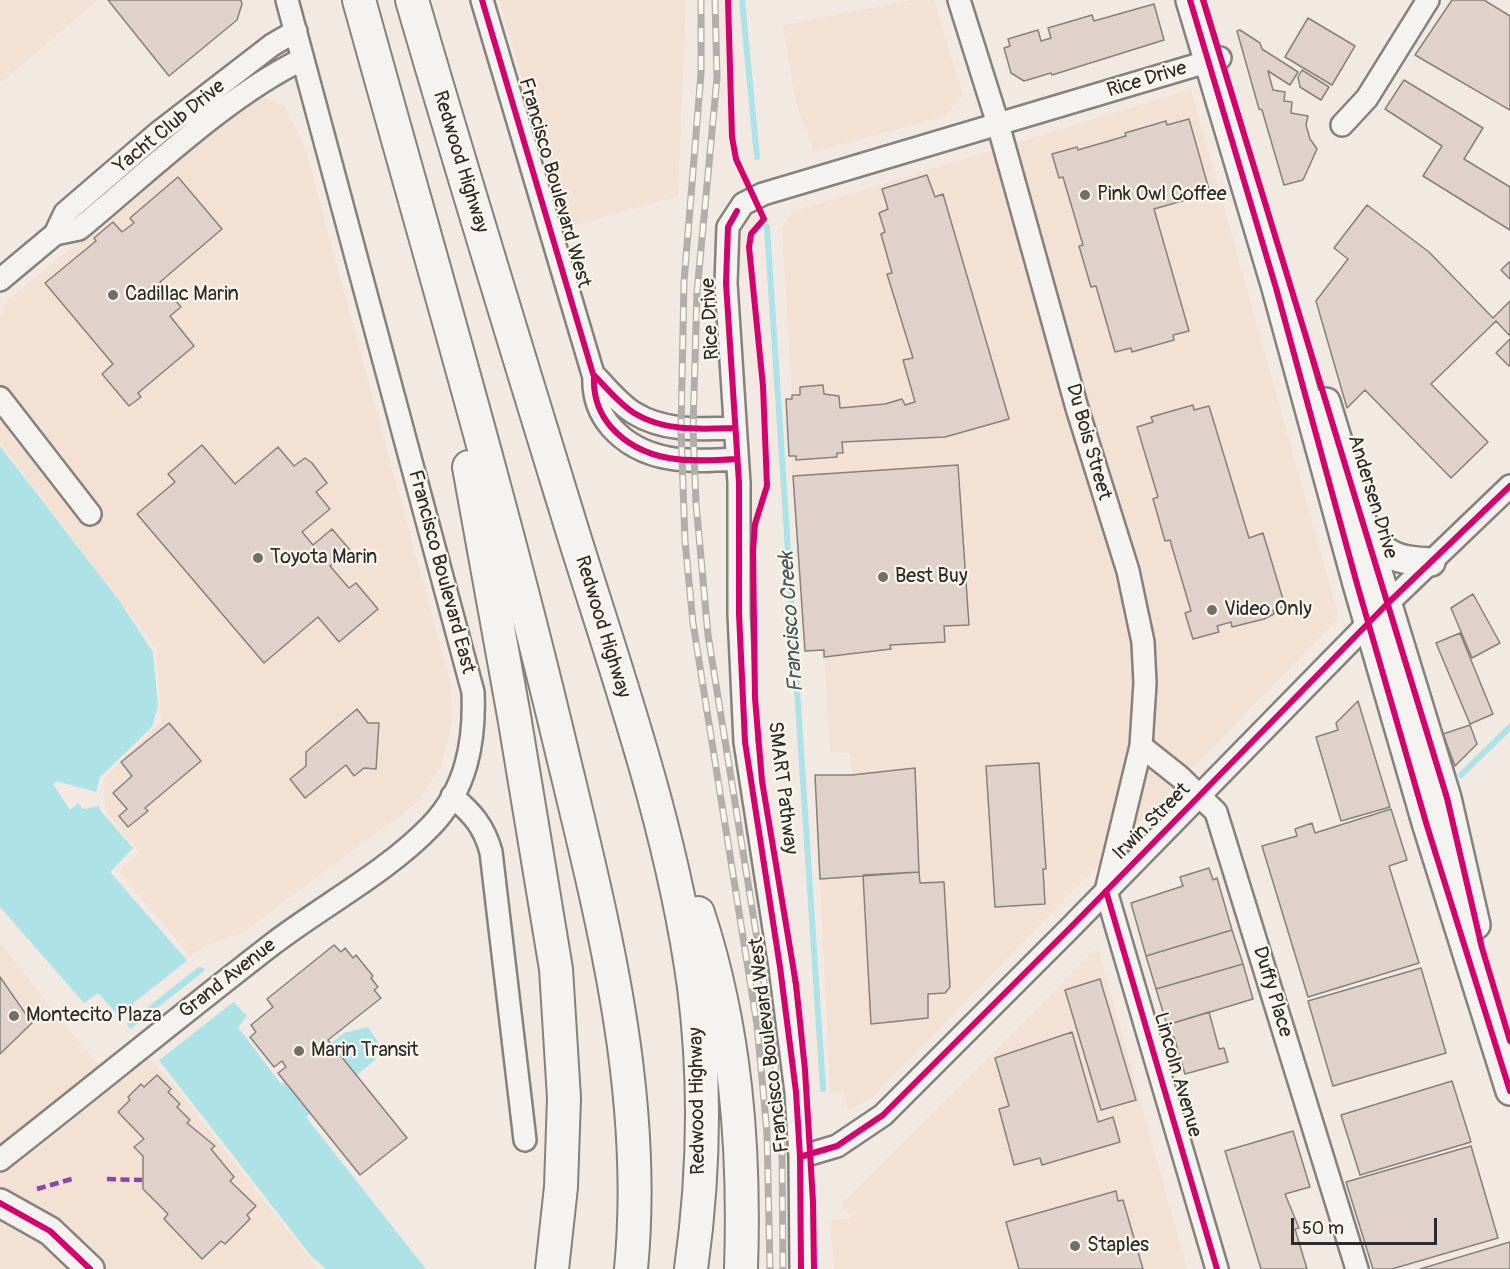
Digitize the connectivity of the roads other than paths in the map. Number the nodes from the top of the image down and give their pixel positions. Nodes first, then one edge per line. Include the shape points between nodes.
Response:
1 (287, 0) edge
2 (359, 0) edge
3 (412, 0) edge
4 (482, 0) edge
5 (959, 0) edge
6 (1190, 0) edge
7 (1203, 0) edge
8 (1428, 0) edge
9 (296, 31) junction
10 (303, 59) junction
11 (1215, 60) junction
12 (998, 124) junction
13 (1342, 125) dead end
14 (55, 234) junction
15 (0, 280) edge
16 (438, 286) junction
17 (594, 376) junction
18 (0, 398) edge
19 (735, 428) junction
20 (736, 459) junction
21 (1510, 486) edge
22 (90, 514) dead end
23 (1365, 531) junction
24 (1431, 562) junction
25 (1387, 604) junction
26 (600, 619) junction
27 (1369, 624) junction
28 (1141, 746) junction
29 (452, 796) junction
30 (1201, 796) junction
31 (1106, 891) junction
32 (1510, 1041) edge
33 (1510, 1091) edge
34 (525, 1140) dead end
35 (800, 1157) junction
36 (0, 1160) edge
37 (0, 1203) edge
38 (692, 1260) edge
39 (90, 1269) edge
40 (552, 1269) edge
41 (631, 1269) edge
42 (741, 1269) edge
43 (801, 1269) edge
44 (1217, 1269) edge
45 (1357, 1269) edge

1 - 9 street, Francisco Boulevard East
2 - 16 highway
3 - 26 highway, Redwood Highway
4 - 17 street, Francisco Boulevard West
5 - 12 street, Du Bois Street
6 - 11 main road, Andersen Drive
7 - 11 main road, Andersen Drive
8 - 13 street via 1367,98
9 - 10 street, Francisco Boulevard East
9 - 14 street, Yacht Club Drive via 272,45 158,133 65,213
10 - 14 street, Yacht Club Drive via 278,71 219,114 79,229
10 - 29 street, Francisco Boulevard East via 473,692 474,730 469,760
11 - 12 street, Rice Drive
11 - 23 main road, Andersen Drive
11 - 27 main road, Andersen Drive
12 - 19 street, Rice Drive via 763,194 751,198 737,211 728,227 725,255
12 - 28 street, Du Bois Street via 1071,386 1128,571 1143,642
14 - 15 street, Yacht Club Drive
16 - 40 highway via 556,969 564,1098 561,1187
16 - 41 highway via 549,695 597,900 626,1054 635,1172
17 - 19 street, Francisco Boulevard West via 623,405 644,418 681,429
17 - 20 street, Francisco Boulevard West via 593,393 605,420 628,443 652,456 681,461
18 - 22 street
19 - 20 street, Francisco Boulevard West
20 - 35 street, Francisco Boulevard West via 745,742 780,967
21 - 24 street, Irwin Street
23 - 24 main road via 1379,548 1394,557
23 - 25 main road, Andersen Drive
24 - 25 street, Irwin Street
25 - 27 street, Irwin Street
25 - 32 main road, Andersen Drive via 1447,798 1482,948
26 - 38 highway, Redwood Highway via 662,830 692,977 702,1114
26 - 42 highway via 719,983 737,1102
27 - 30 street, Irwin Street
27 - 33 main road, Andersen Drive
28 - 30 street, Duffy Place
28 - 31 street, Du Bois Street
29 - 34 street via 474,815 486,833 491,852
29 - 36 street, Grand Avenue via 432,826 403,850 276,942
30 - 31 street, Irwin Street
30 - 45 street, Duffy Place via 1220,822
31 - 35 street, Irwin Street via 882,1115 837,1146
31 - 44 street, Lincoln Avenue
35 - 43 street, Francisco Boulevard West
37 - 39 main road via 50,1231

